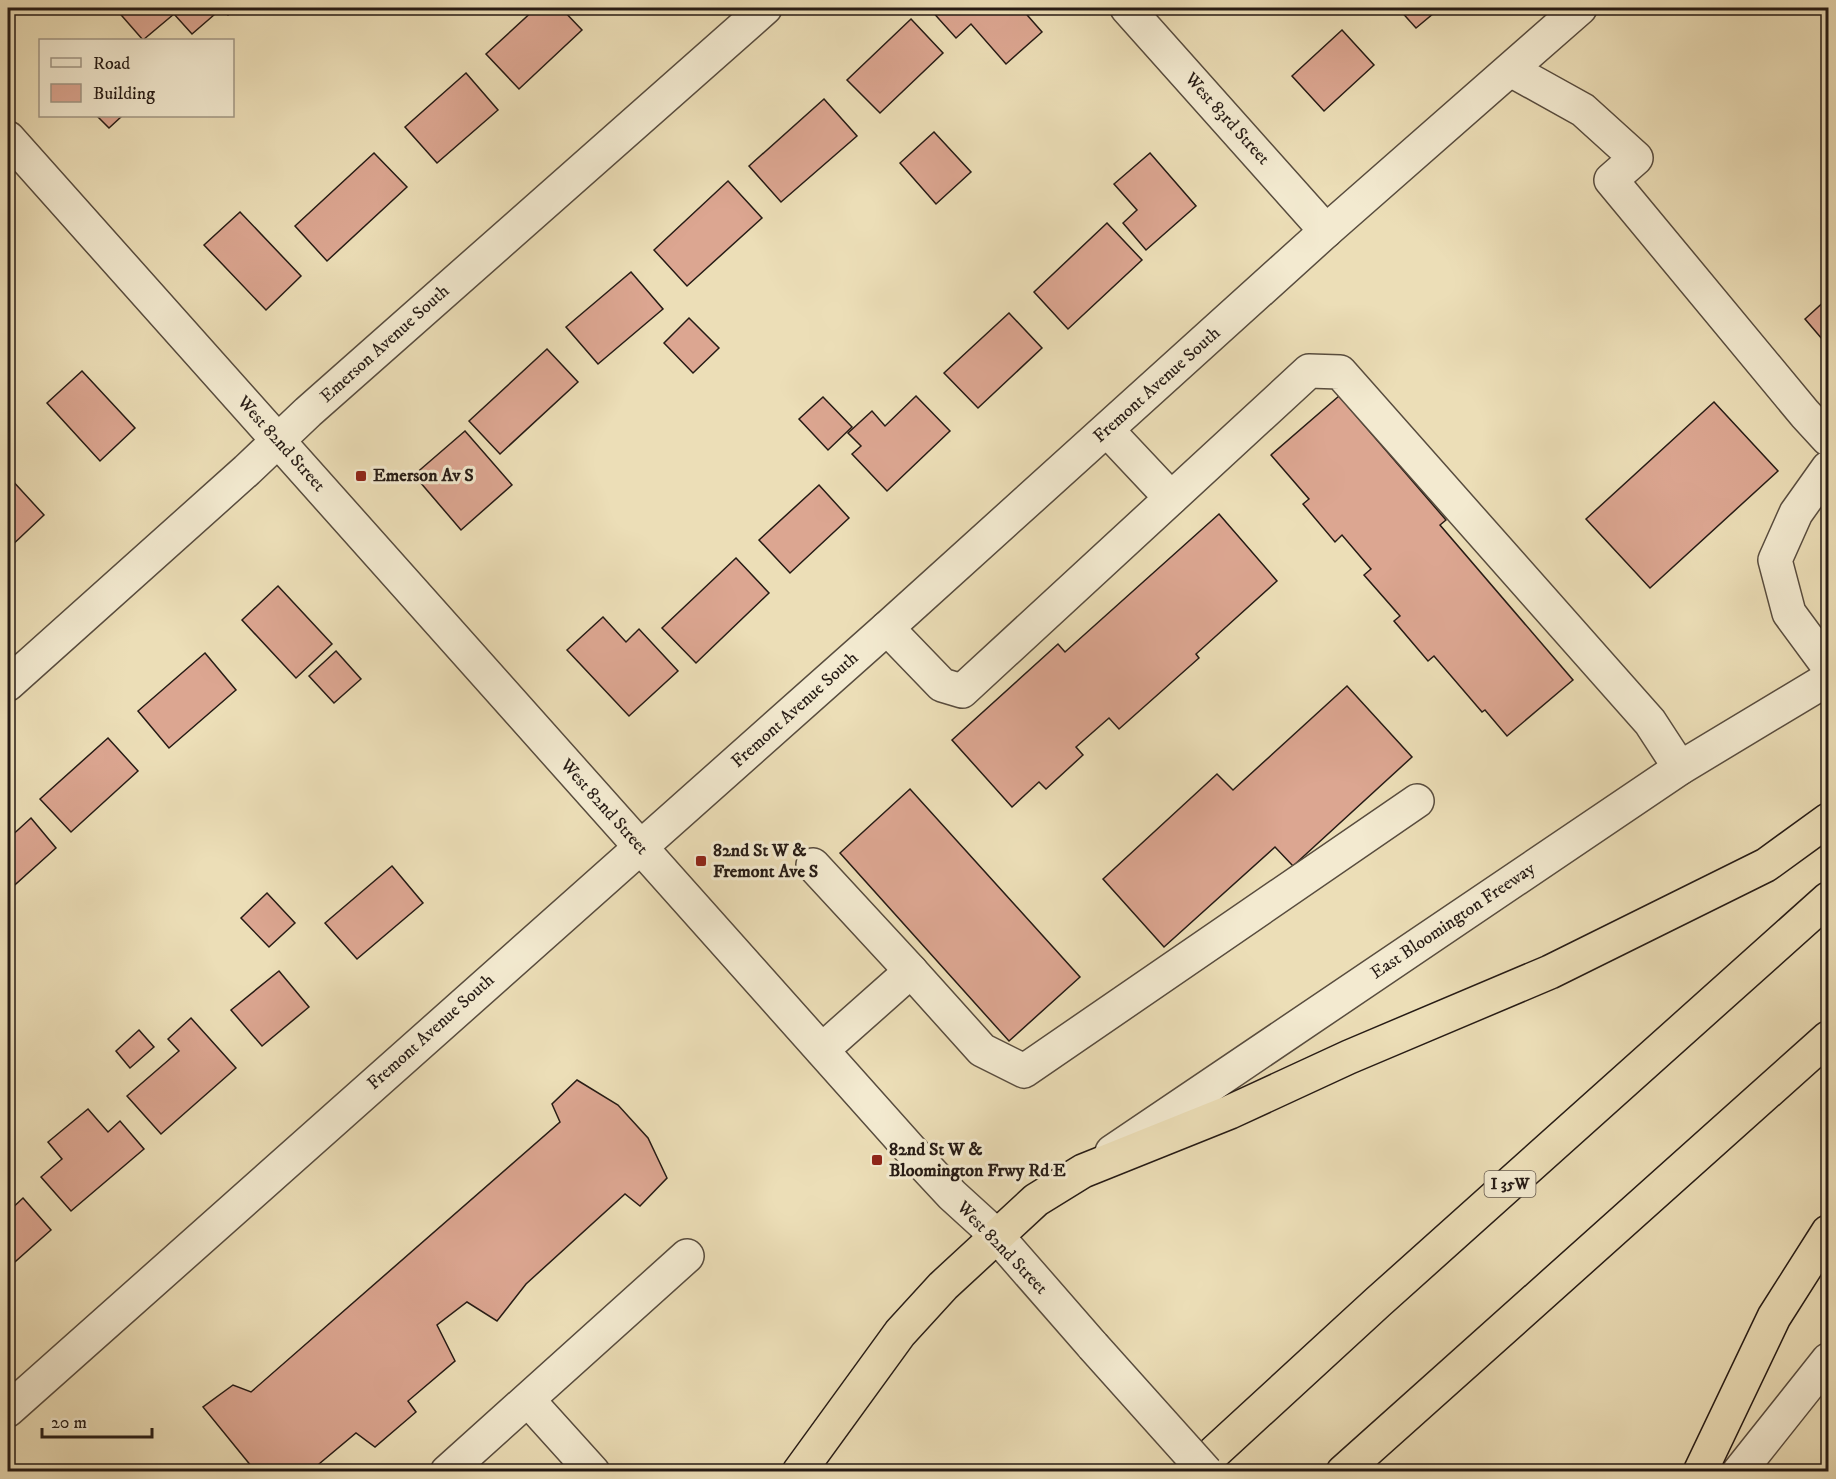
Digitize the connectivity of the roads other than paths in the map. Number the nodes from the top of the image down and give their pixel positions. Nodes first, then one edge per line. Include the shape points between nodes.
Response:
1 (765, 8) edge
2 (1127, 8) edge
3 (1580, 8) edge
4 (1510, 70) junction
5 (8, 138) edge
6 (1326, 231) junction
7 (1107, 430) junction
8 (1828, 439) edge
9 (279, 440) junction
10 (1828, 468) edge
11 (1171, 498) junction
12 (887, 628) junction
13 (1828, 666) edge
14 (1828, 679) edge
15 (8, 684) edge
16 (1680, 768) junction
17 (1417, 801) dead end
18 (1828, 820) edge
19 (640, 847) junction
20 (813, 865) dead end
21 (1828, 898) edge
22 (911, 971) junction
23 (1828, 1038) edge
24 (822, 1050) junction
25 (1083, 1171) junction
26 (1828, 1233) edge
27 (997, 1236) junction
28 (687, 1256) dead end
29 (1828, 1360) edge
30 (528, 1400) junction
31 (8, 1410) edge
32 (799, 1467) edge
33 (447, 1472) edge
34 (593, 1472) edge
35 (1193, 1472) edge
36 (1206, 1472) edge
37 (1343, 1472) edge
38 (1700, 1472) edge
39 (1739, 1472) edge

1 - 9 street, Emerson Avenue South
2 - 6 street, West 83rd Street
3 - 4 street, Fremont Avenue South
4 - 6 street, Fremont Avenue South
4 - 8 street via 1583,110 1636,158 1611,180
5 - 9 street, West 82nd Street
6 - 7 street, Fremont Avenue South
7 - 11 street
7 - 12 street, Fremont Avenue South
9 - 15 street, Emerson Avenue South
9 - 19 street, West 82nd Street
10 - 13 street via 1796,513 1775,560 1790,613
11 - 12 street via 962,691 942,685
11 - 16 street via 1309,371 1340,372 1650,722
12 - 19 street, Fremont Avenue South
14 - 16 street, East Bloomington Freeway
16 - 25 street, East Bloomington Freeway
17 - 22 street via 1024,1071 982,1050
18 - 25 highway via 1766,864 1550,972 1230,1112
19 - 24 street, West 82nd Street
19 - 31 street, Fremont Avenue South
20 - 22 street
21 - 35 highway, I 35W
22 - 24 street
23 - 37 highway
24 - 27 street, West 82nd Street via 952,1195
25 - 27 highway via 1036,1200
26 - 38 highway via 1774,1317
27 - 32 highway via 900,1333
27 - 36 street, West 82nd Street, bridge
28 - 30 street
29 - 39 street
30 - 33 street
30 - 34 street

